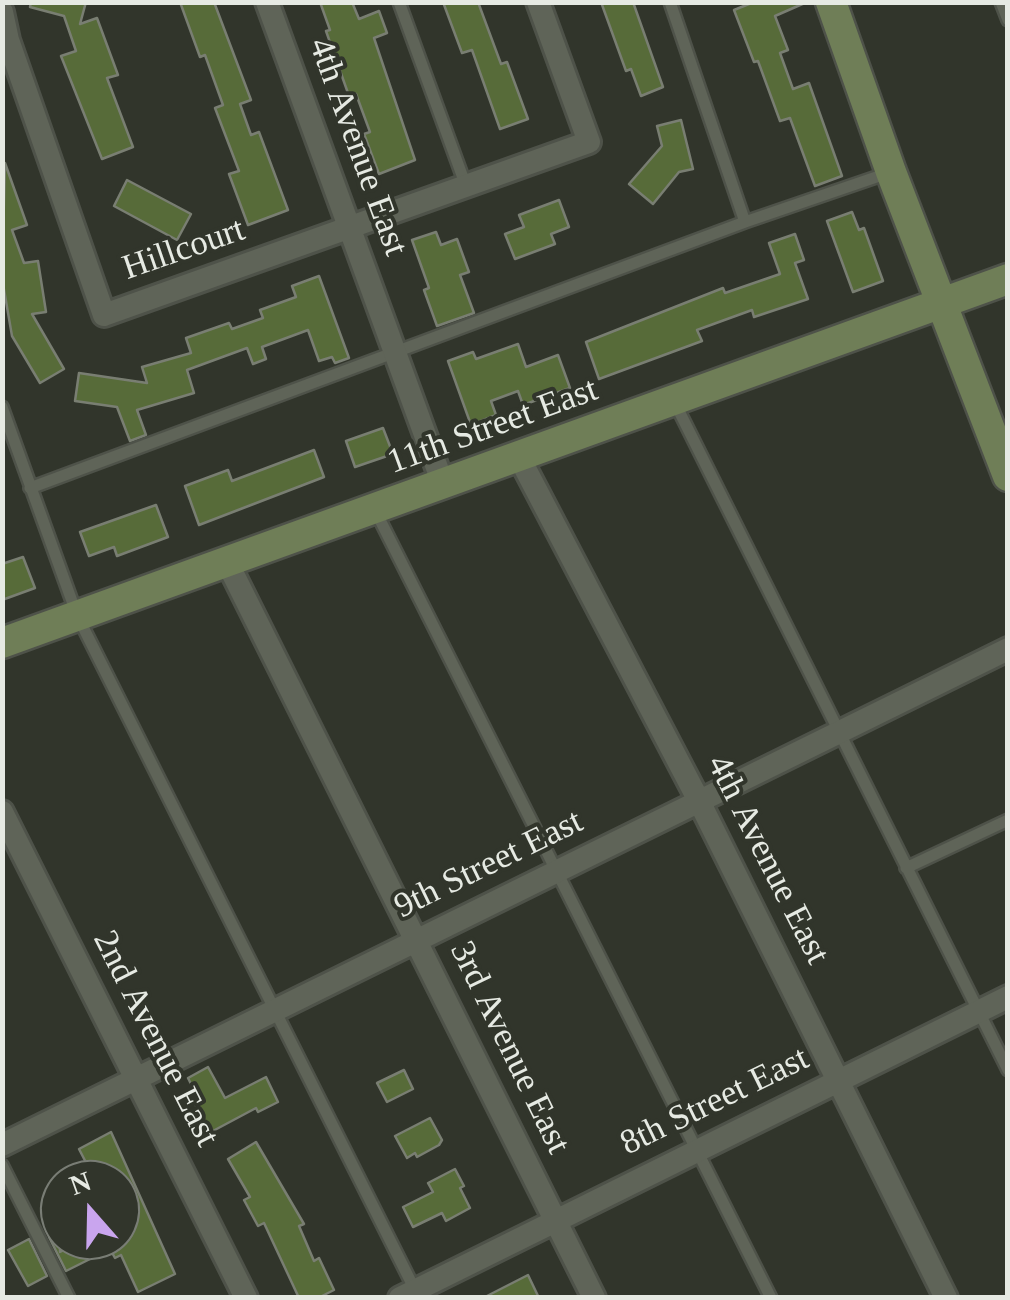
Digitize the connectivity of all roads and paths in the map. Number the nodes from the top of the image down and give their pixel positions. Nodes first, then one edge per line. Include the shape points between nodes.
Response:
1 (268, 2) edge
2 (399, 2) edge
3 (538, 2) edge
4 (670, 2) edge
5 (831, 2) edge
6 (1001, 2) edge
7 (2, 12) edge
8 (1008, 20) edge
9 (5, 41) edge
10 (891, 172) junction
11 (467, 187) junction
12 (745, 222) junction
13 (350, 228) junction
14 (1008, 278) edge
15 (941, 303) junction
16 (396, 354) junction
17 (674, 401) junction
18 (2, 407) edge
19 (519, 456) junction
20 (1008, 476) edge
21 (443, 484) junction
22 (30, 488) junction
23 (374, 510) junction
24 (227, 562) junction
25 (77, 616) junction
26 (2, 643) edge
27 (1008, 649) edge
28 (838, 732) junction
29 (698, 800) junction
30 (2, 812) edge
31 (1008, 820) edge
32 (906, 868) junction
33 (558, 870) junction
34 (416, 940) junction
35 (1008, 997) edge
36 (274, 1010) junction
37 (978, 1011) junction
38 (1008, 1070) edge
39 (136, 1079) junction
40 (838, 1080) junction
41 (2, 1145) edge
42 (697, 1150) junction
43 (2, 1165) edge
44 (556, 1220) junction
45 (412, 1295) edge
46 (69, 1298) edge
47 (246, 1298) edge
48 (594, 1298) edge
49 (770, 1298) edge
50 (946, 1298) edge

1 - 13 street, 4th Avenue East
2 - 11 lane
3 - 11 street, Hillcourt via 589,142
4 - 12 lane
5 - 10 street
6 - 8 lane
7 - 9 street, Hillcourt
9 - 13 street, Hillcourt via 104,315
10 - 12 lane
10 - 15 street
11 - 13 street, Hillcourt
12 - 16 lane
13 - 16 street, 4th Avenue East
14 - 15 street, 11th Street East
15 - 17 street, 11th Street East
15 - 20 street
16 - 21 street, 4th Avenue East
16 - 22 lane
17 - 19 street, 11th Street East
17 - 28 lane
18 - 22 lane
19 - 21 street, 11th Street East
19 - 29 street, 4th Avenue East
21 - 23 street, 11th Street East
22 - 25 lane
23 - 24 street, 11th Street East
23 - 33 lane
24 - 25 street, 11th Street East
24 - 34 street, 3rd Avenue East
25 - 26 street, 11th Street East
25 - 36 lane
27 - 28 street, 9th Street East
28 - 29 street, 9th Street East
28 - 32 lane
29 - 33 street, 9th Street East
29 - 40 street, 4th Avenue East
30 - 39 street, 2nd Avenue East
31 - 32 lane
32 - 37 lane
33 - 34 street, 9th Street East
33 - 42 lane
34 - 36 street, 9th Street East
34 - 44 street, 3rd Avenue East
35 - 37 street, 8th Street East
36 - 39 street, 9th Street East
36 - 45 lane
37 - 38 lane
37 - 40 street, 8th Street East
39 - 41 street, 9th Street East
39 - 47 street, 2nd Avenue East
40 - 42 street, 8th Street East
40 - 50 street, 4th Avenue East
42 - 44 street, 8th Street East
42 - 49 lane
43 - 46 lane
44 - 45 street, 8th Street East
44 - 48 street, 3rd Avenue East

